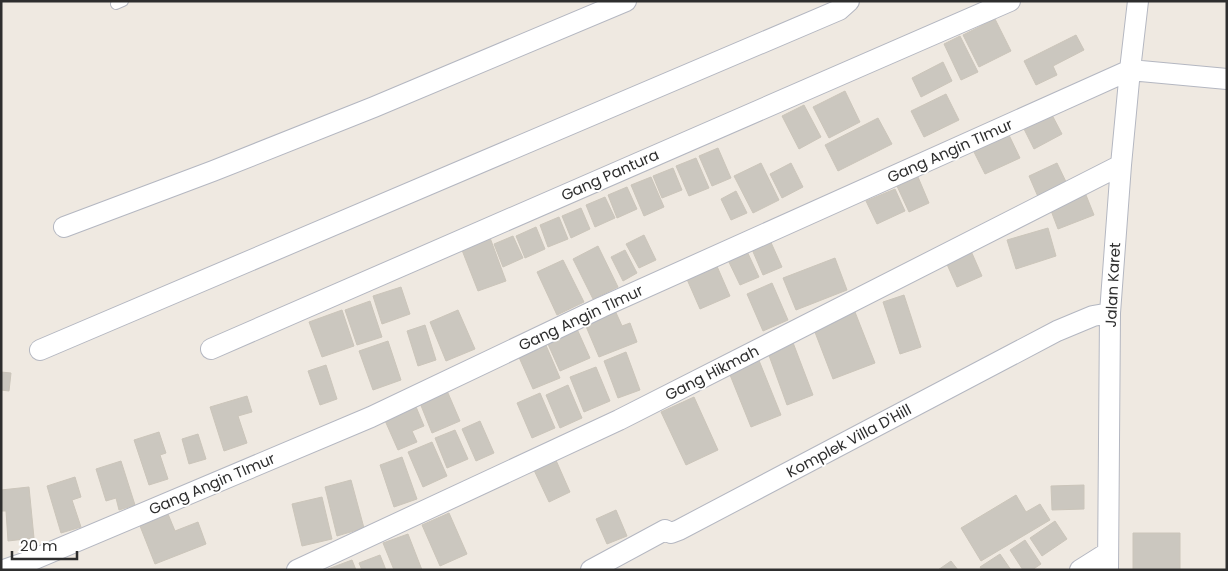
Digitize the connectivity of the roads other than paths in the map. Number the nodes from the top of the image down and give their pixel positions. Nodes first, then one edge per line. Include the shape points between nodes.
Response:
1 (626, 1) edge
2 (849, 1) edge
3 (1010, 1) edge
4 (1138, 1) edge
5 (1130, 70) junction
6 (1227, 78) edge
7 (1121, 165) junction
8 (64, 227) dead end
9 (1110, 313) junction
10 (211, 349) dead end
11 (40, 350) dead end
12 (1107, 561) edge
13 (4, 570) edge
14 (297, 570) edge
15 (591, 570) edge
16 (1080, 570) edge

1 - 8 street via 366,110
2 - 11 street via 839,10
3 - 10 street, Gang Pantura
4 - 5 street, Jalan Karet
5 - 6 street
5 - 7 street, Jalan Karet
5 - 13 street, Gang Angin TImur via 612,303 371,417
7 - 9 street, Jalan Karet
7 - 14 street, Gang Hikmah via 619,420
9 - 12 street, Jalan Karet
9 - 15 street, Komplek Villa D'Hill via 1093,316 1057,331 679,530 672,533 664,530
12 - 16 street

